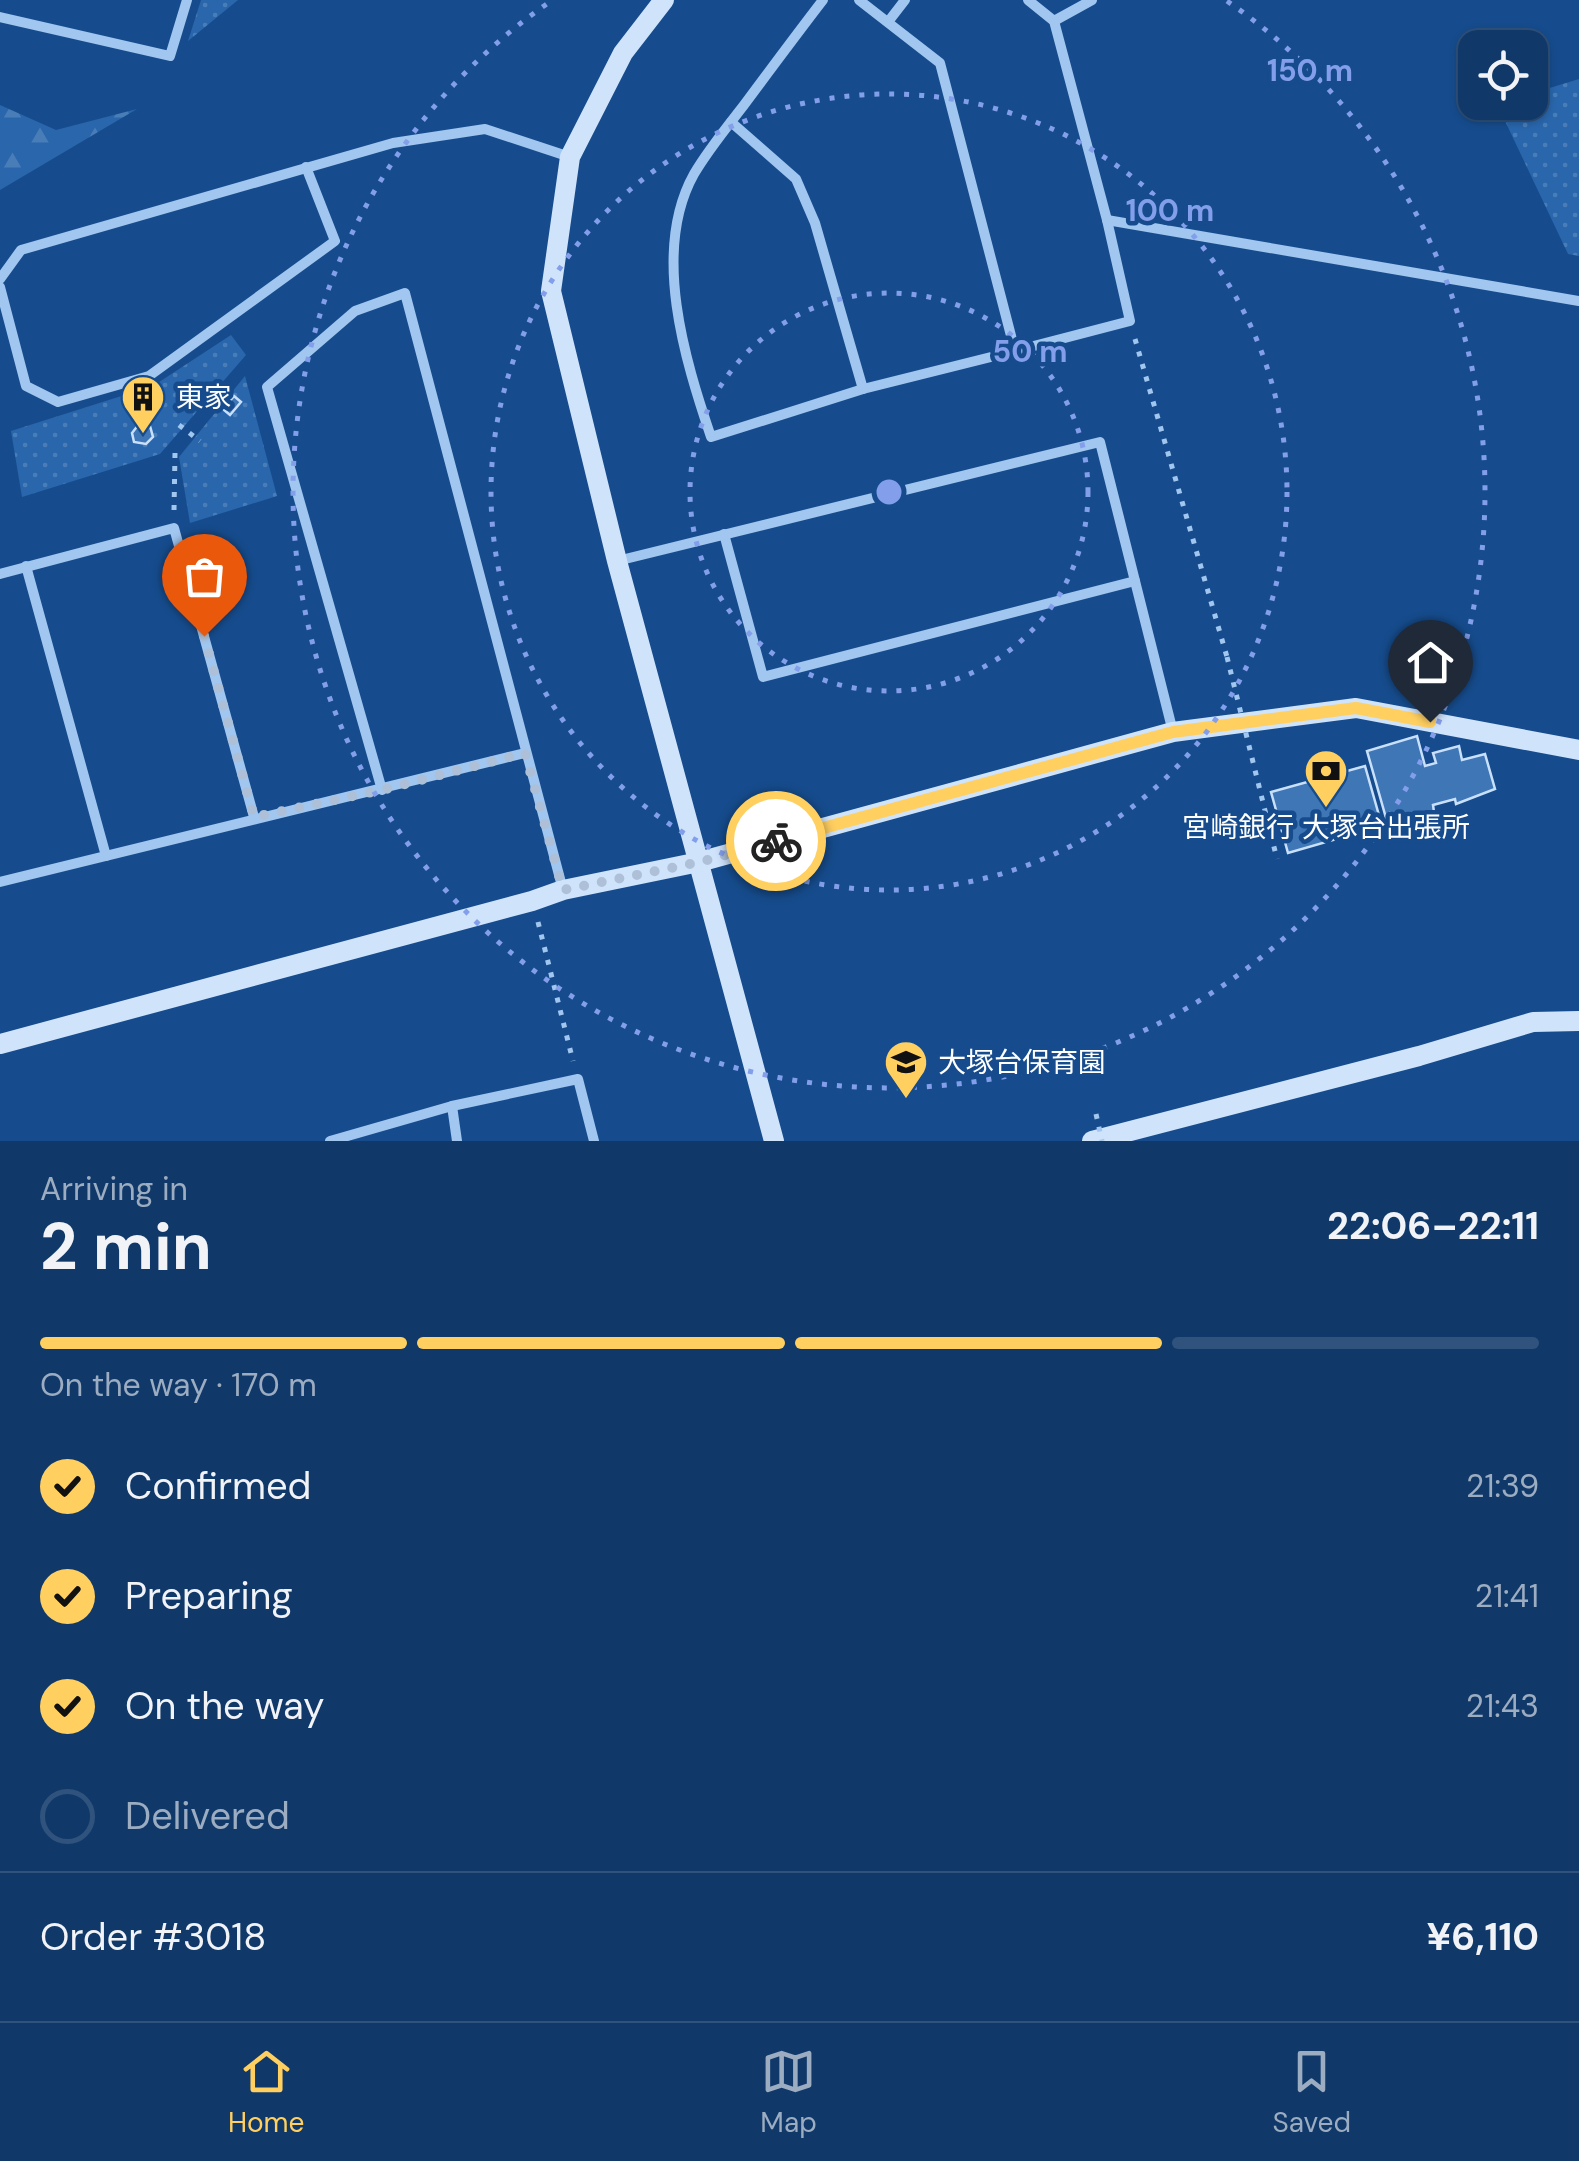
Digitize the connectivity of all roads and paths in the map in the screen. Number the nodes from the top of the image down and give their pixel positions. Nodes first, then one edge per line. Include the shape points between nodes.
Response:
1 (188, 0) edge
2 (664, 0) edge
3 (823, 0) edge
4 (859, 0) edge
5 (905, 0) edge
6 (1028, 0) edge
7 (1092, 0) edge
8 (0, 17) edge
9 (1054, 20) junction
10 (888, 22) junction
11 (731, 122) junction
12 (570, 157) junction
13 (306, 167) junction
14 (1107, 220) junction
15 (0, 279) edge
16 (0, 287) edge
17 (1579, 302) edge
18 (1130, 321) junction
19 (1015, 350) junction
20 (863, 389) junction
21 (178, 425) dead end
22 (200, 441) dead end
23 (174, 454) dead end
24 (174, 528) junction
25 (724, 534) junction
26 (617, 560) junction
27 (26, 566) junction
28 (0, 574) edge
29 (1134, 581) junction
30 (1173, 732) junction
31 (1579, 750) edge
32 (525, 753) junction
33 (382, 790) junction
34 (254, 817) junction
35 (106, 856) junction
36 (1277, 859) dead end
37 (700, 862) junction
38 (0, 882) edge
39 (563, 890) junction
40 (532, 901) junction
41 (1579, 1021) edge
42 (0, 1044) edge
43 (578, 1079) junction
44 (452, 1106) junction
45 (1096, 1114) dead end
46 (330, 1141) edge
47 (458, 1141) edge
48 (594, 1141) edge
49 (774, 1141) edge
50 (1092, 1141) edge
51 (1102, 1141) edge

1 - 8 street via 170,56
2 - 12 street via 622,53
3 - 11 street
4 - 10 street
5 - 10 street
6 - 9 street
7 - 9 street
9 - 14 street
10 - 19 street via 940,64
11 - 20 street via 796,178
11 - 20 street via 693,176 679,216 674,273 686,361 711,437
12 - 13 street via 485,129
12 - 26 street via 551,290
13 - 15 street via 21,250
13 - 16 street via 335,242 149,376 58,402 26,386
14 - 17 street
14 - 18 street
18 - 19 street
18 - 36 path, bridge via 1227,657
19 - 20 street
21 - 22 path
23 - 24 path
24 - 27 street
24 - 34 street
25 - 26 street
25 - 29 street via 1100,442
25 - 29 street via 763,677
26 - 37 street
27 - 28 street
27 - 35 street
29 - 30 street
30 - 31 street via 1356,708
30 - 37 street
32 - 33 street
32 - 33 street via 405,293 355,311 266,388
32 - 39 street
33 - 34 street
34 - 35 street
35 - 38 street
37 - 39 street
37 - 49 street
39 - 40 street
40 - 42 street
40 - 43 path
41 - 50 street via 1534,1022
43 - 44 street
43 - 48 street
44 - 46 street
44 - 47 street
45 - 51 path, bridge

